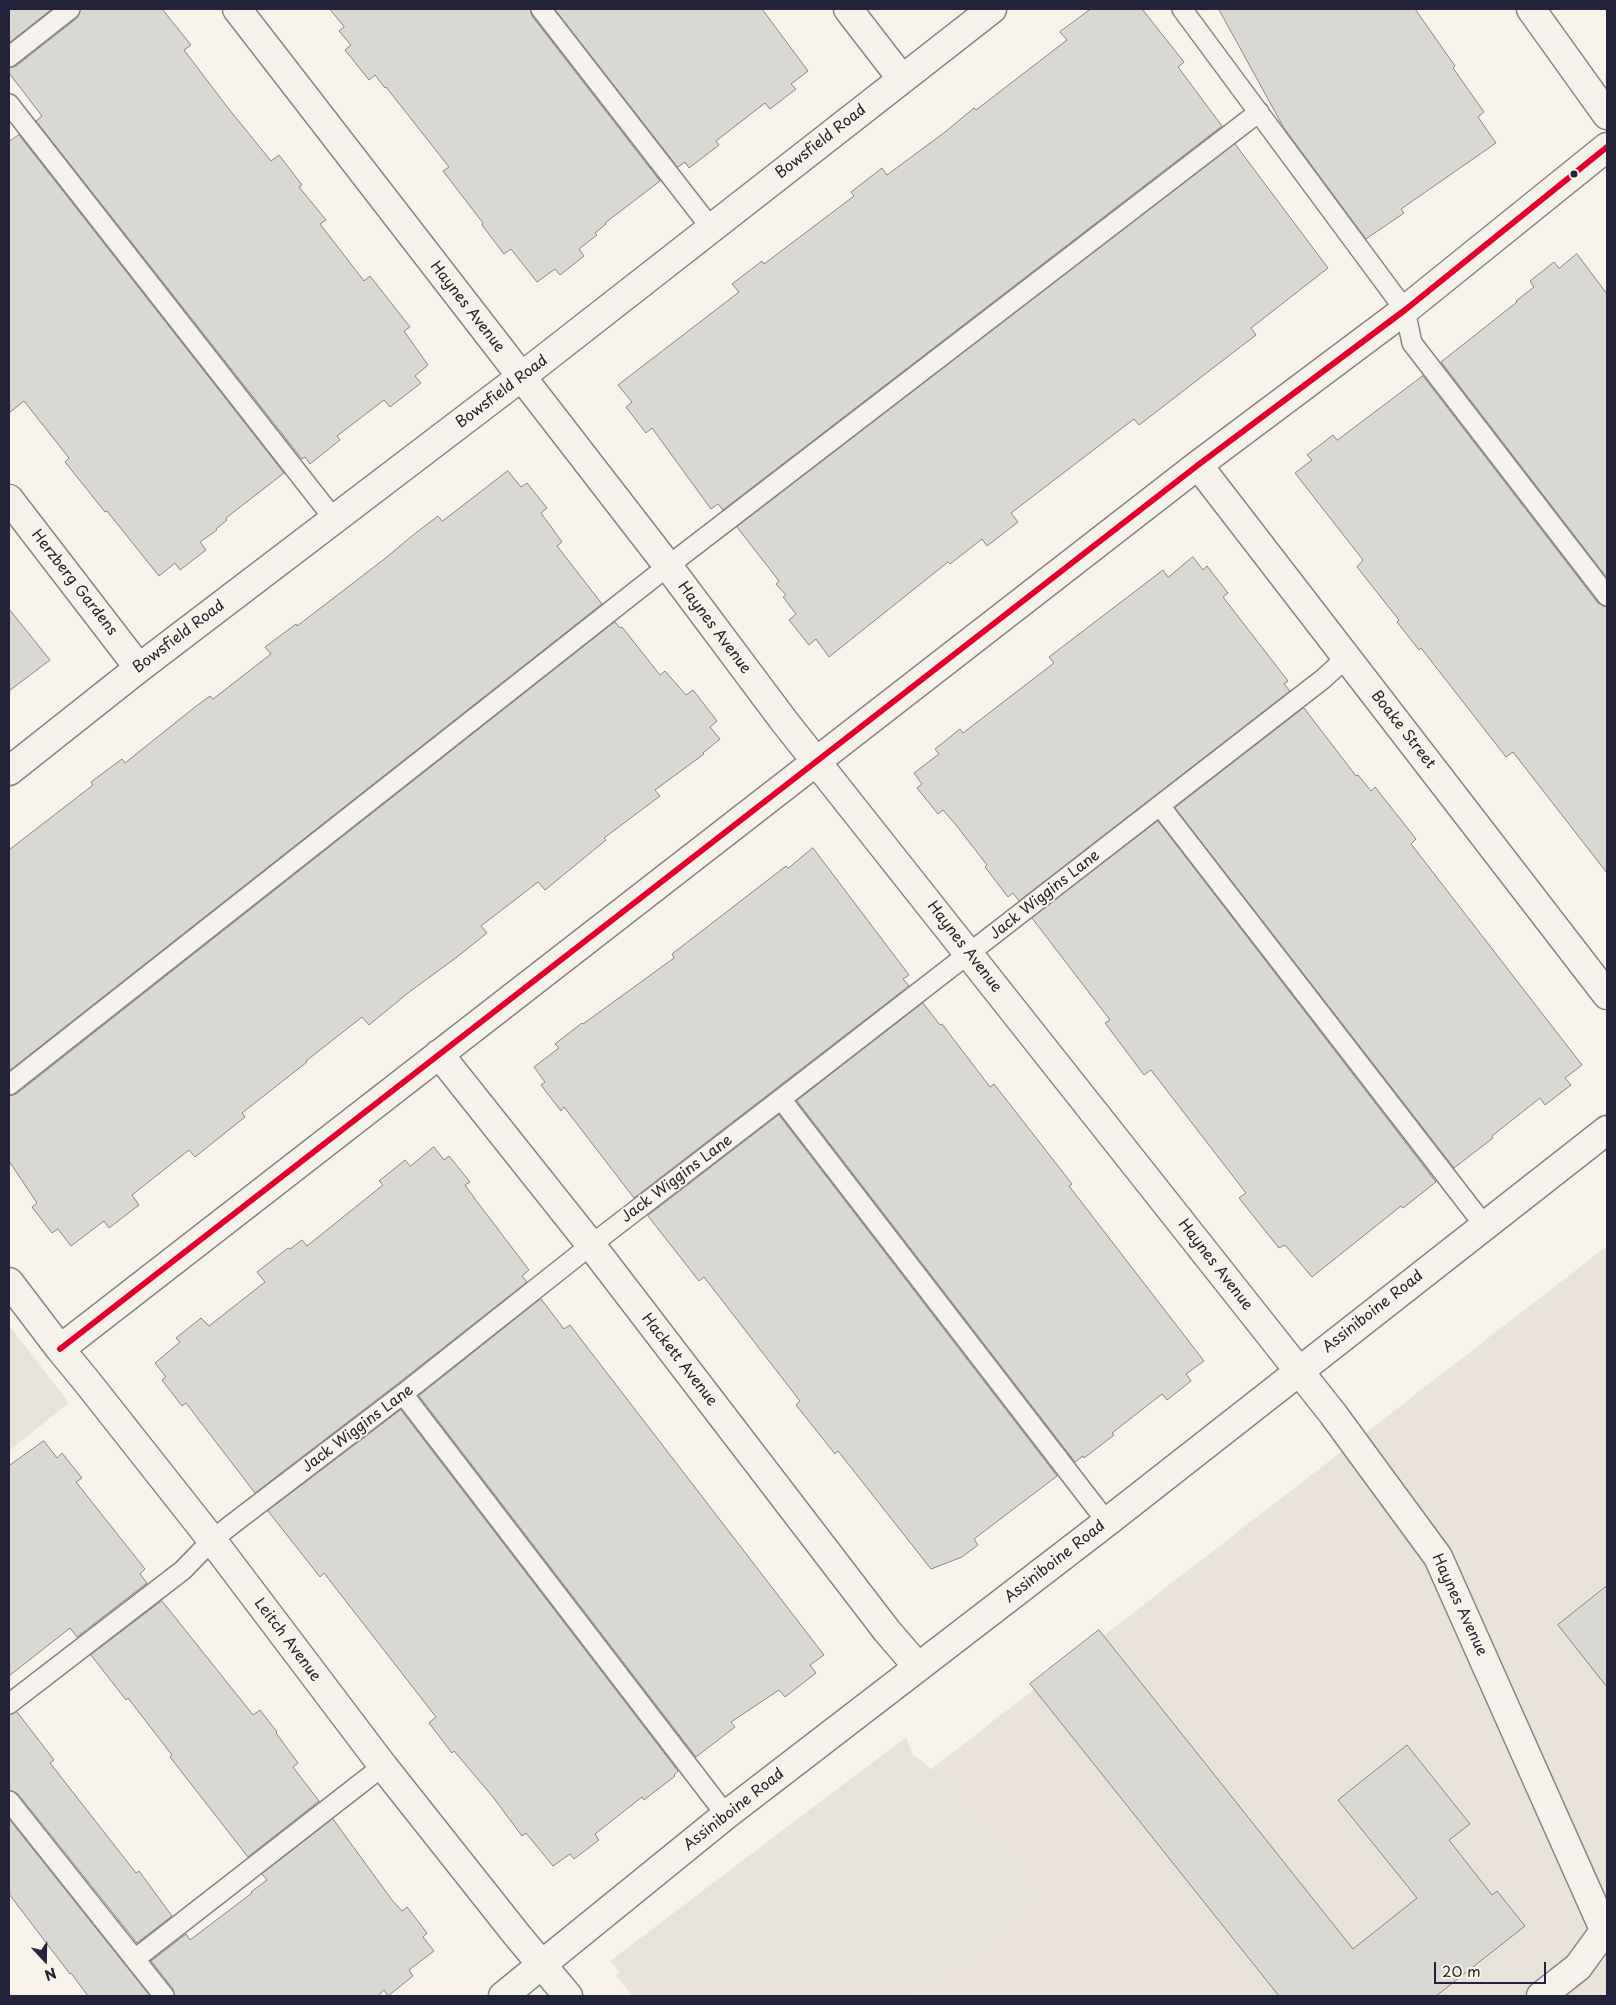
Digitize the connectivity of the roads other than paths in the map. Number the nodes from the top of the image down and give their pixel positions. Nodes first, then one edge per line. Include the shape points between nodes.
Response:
1 (70, 9) edge
2 (237, 9) edge
3 (541, 9) edge
4 (848, 9) edge
5 (992, 9) edge
6 (1182, 9) edge
7 (1531, 9) edge
8 (9, 57) edge
9 (902, 79) junction
10 (9, 104) edge
11 (1259, 112) junction
12 (1607, 115) edge
13 (1607, 147) edge
14 (711, 228) junction
15 (1405, 310) junction
16 (521, 377) junction
17 (1198, 465) junction
18 (9, 499) edge
19 (334, 519) junction
20 (668, 566) junction
21 (1607, 596) edge
22 (1347, 657) junction
23 (139, 668) junction
24 (817, 761) junction
25 (9, 771) edge
26 (1160, 806) junction
27 (970, 953) junction
28 (1607, 995) edge
29 (439, 1054) junction
30 (9, 1084) edge
31 (782, 1099) junction
32 (1607, 1130) edge
33 (1484, 1225) junction
34 (591, 1245) junction
35 (9, 1282) edge
36 (60, 1350) junction
37 (1298, 1372) junction
38 (403, 1394) junction
39 (1107, 1522) junction
40 (212, 1540) junction
41 (918, 1667) junction
42 (9, 1704) edge
43 (383, 1766) junction
44 (9, 1801) edge
45 (726, 1815) junction
46 (1606, 1931) edge
47 (135, 1959) junction
48 (542, 1965) junction
49 (164, 1996) edge
50 (503, 1996) edge
51 (568, 1996) edge
52 (1541, 1996) edge

1 - 8 lane
2 - 16 street, Haynes Avenue
3 - 14 lane
4 - 9 street
5 - 9 street, Bowsfield Road
6 - 11 lane
7 - 12 street
9 - 14 street, Bowsfield Road
10 - 19 lane
11 - 15 lane
11 - 20 lane
13 - 15 street
14 - 16 street, Bowsfield Road
15 - 17 street
15 - 21 lane via 1412,343
16 - 19 street, Bowsfield Road
16 - 20 street, Haynes Avenue
17 - 22 street, Boake Street
17 - 24 street
18 - 23 street, Herzberg Gardens
19 - 23 street, Bowsfield Road
20 - 24 street, Haynes Avenue
20 - 30 lane
22 - 26 lane, Jack Wiggins Lane
22 - 28 street, Boake Street
23 - 25 street, Bowsfield Road
24 - 27 street, Haynes Avenue
24 - 29 street
26 - 27 lane, Jack Wiggins Lane
26 - 33 lane
27 - 31 lane, Jack Wiggins Lane
27 - 37 street, Haynes Avenue
29 - 34 street, Hackett Avenue
29 - 36 street
31 - 34 lane, Jack Wiggins Lane
31 - 39 lane
32 - 33 street, Assiniboine Road
33 - 37 street, Assiniboine Road
34 - 38 lane, Jack Wiggins Lane
34 - 41 street, Hackett Avenue
35 - 36 street, Leitch Avenue
36 - 40 street, Leitch Avenue
37 - 39 street, Assiniboine Road
37 - 46 street, Haynes Avenue via 1333,1414 1438,1557
38 - 40 lane, Jack Wiggins Lane
38 - 45 lane
39 - 41 street, Assiniboine Road
40 - 42 lane, Jack Wiggins Lane via 183,1570
40 - 43 street, Leitch Avenue
41 - 45 street, Assiniboine Road
43 - 47 lane
43 - 48 street, Leitch Avenue
44 - 47 lane
45 - 48 street, Assiniboine Road
46 - 52 street via 1578,1967
47 - 49 lane
48 - 50 street, Assiniboine Road
48 - 51 street, Leitch Avenue

